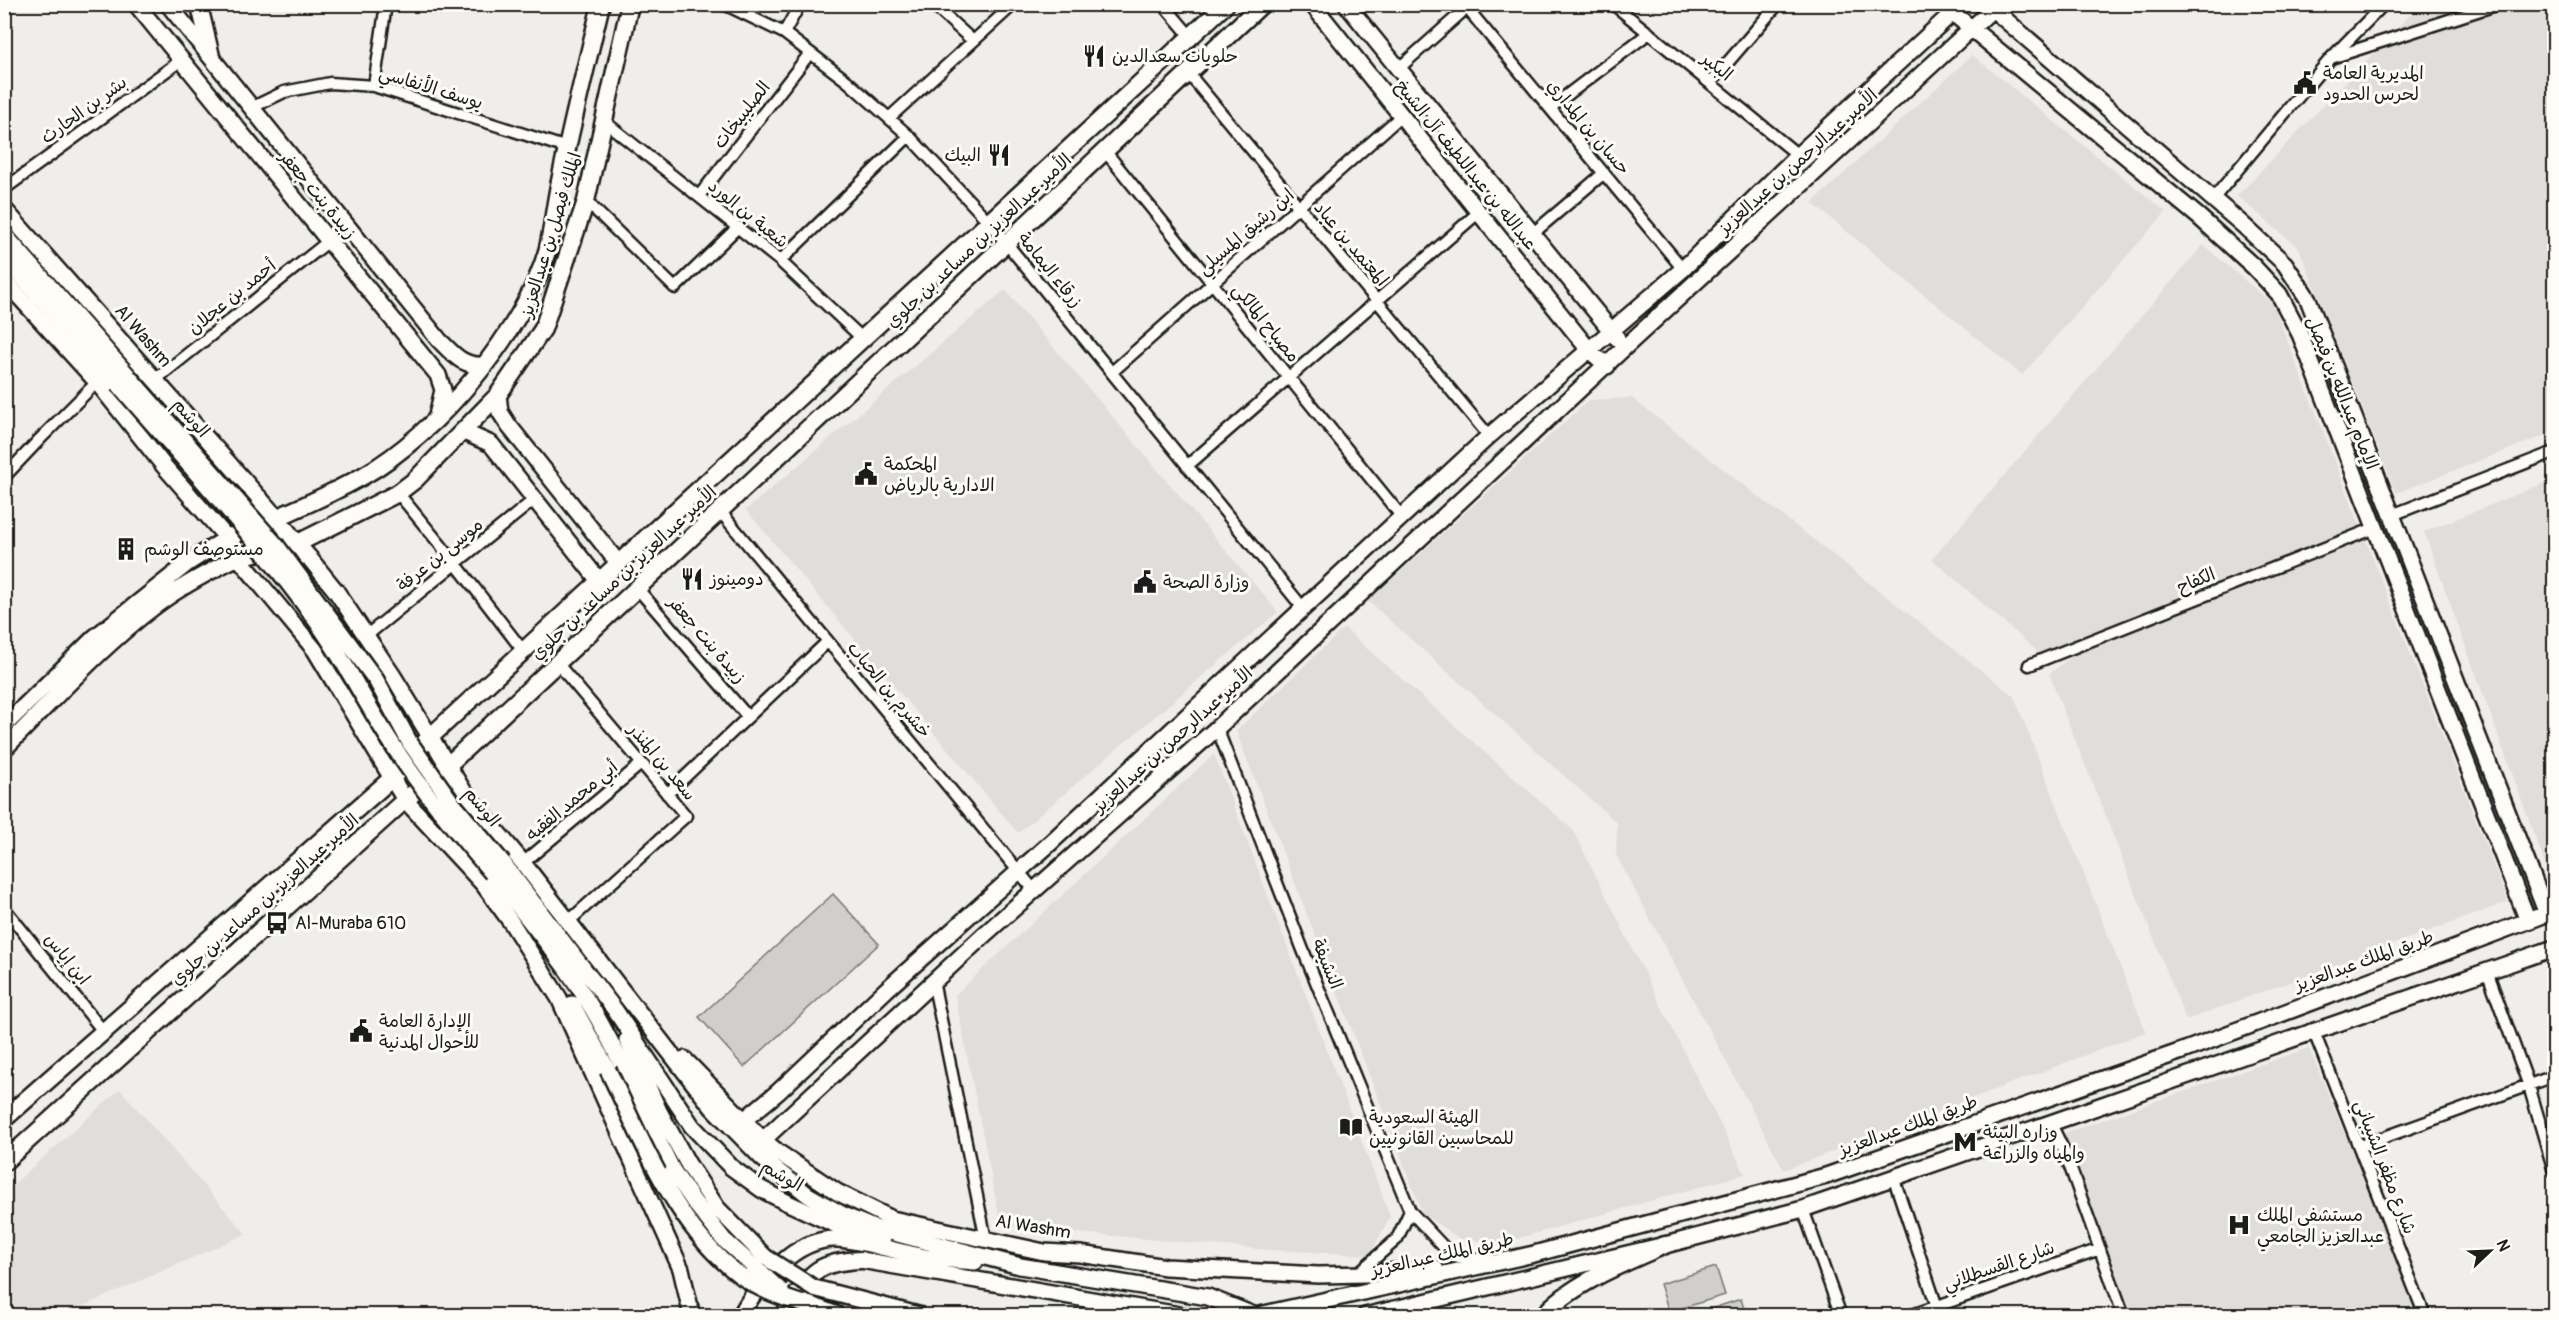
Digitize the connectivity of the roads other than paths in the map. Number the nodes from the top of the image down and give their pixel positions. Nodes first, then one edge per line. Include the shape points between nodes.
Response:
1 (136, 4) edge
2 (198, 4) edge
3 (386, 4) edge
4 (601, 4) edge
5 (630, 4) edge
6 (724, 4) edge
7 (800, 4) edge
8 (932, 4) edge
9 (1014, 4) edge
10 (1163, 4) edge
11 (1226, 4) edge
12 (1262, 4) edge
13 (1312, 4) edge
14 (1346, 4) edge
15 (1614, 4) edge
16 (1778, 4) edge
17 (2384, 4) edge
18 (2499, 4) edge
19 (1469, 6) edge
20 (1993, 6) edge
21 (172, 8) edge
22 (1952, 8) edge
23 (1972, 29) junction
24 (784, 33) junction
25 (1649, 33) junction
26 (1191, 38) junction
27 (973, 41) junction
28 (810, 53) junction
29 (2331, 58) junction
30 (213, 60) junction
31 (180, 61) junction
32 (1398, 69) junction
33 (1188, 73) junction
34 (1710, 83) junction
35 (374, 86) junction
36 (250, 108) junction
37 (1550, 108) junction
38 (1401, 116) junction
39 (889, 118) junction
40 (605, 122) junction
41 (909, 136) junction
42 (567, 148) junction
43 (1105, 151) junction
44 (1798, 155) junction
45 (1604, 173) junction
46 (7, 187) dead end
47 (699, 196) junction
48 (2213, 199) junction
49 (586, 201) junction
50 (1299, 207) junction
51 (4, 209) edge
52 (1479, 212) junction
53 (990, 223) junction
54 (738, 227) junction
55 (4, 235) edge
56 (1532, 235) junction
57 (330, 240) junction
58 (1006, 243) junction
59 (4, 257) edge
60 (780, 261) junction
61 (1683, 269) junction
62 (4, 280) edge
63 (1212, 283) junction
64 (1377, 301) junction
65 (1611, 330) junction
66 (863, 339) junction
67 (440, 340) junction
68 (1625, 347) junction
69 (1589, 350) junction
70 (425, 358) junction
71 (485, 365) junction
72 (1606, 366) junction
73 (1112, 372) junction
74 (1289, 378) junction
75 (123, 380) junction
76 (155, 380) junction
77 (97, 382) junction
78 (498, 395) junction
79 (436, 420) junction
80 (464, 432) junction
81 (203, 434) junction
82 (1489, 436) junction
83 (519, 439) junction
84 (2554, 452) edge
85 (501, 456) junction
86 (164, 466) junction
87 (1187, 466) junction
88 (4, 477) edge
89 (398, 493) junction
90 (260, 499) joint
91 (535, 499) junction
92 (720, 511) junction
93 (2392, 515) junction
94 (1402, 517) junction
95 (268, 525) junction
96 (2375, 528) junction
97 (227, 538) junction
98 (296, 544) junction
99 (238, 557) junction
100 (309, 558) junction
101 (456, 564) junction
102 (619, 564) junction
103 (600, 582) junction
104 (637, 588) junction
105 (267, 592) junction
106 (1303, 608) junction
107 (366, 636) junction
108 (827, 642) junction
109 (524, 652) junction
110 (557, 663) junction
111 (2029, 665) dead end
112 (748, 717) junction
113 (4, 726) edge
114 (1217, 728) junction
115 (429, 738) junction
116 (4, 749) edge
117 (641, 764) junction
118 (447, 766) junction
119 (391, 779) junction
120 (667, 794) junction
121 (405, 800) junction
122 (523, 863) junction
123 (497, 868) junction
124 (1018, 872) junction
125 (1034, 890) junction
126 (4, 908) edge
127 (2551, 913) edge
128 (2528, 921) junction
129 (511, 922) junction
130 (568, 922) junction
131 (2554, 948) edge
132 (2487, 971) junction
133 (933, 981) junction
134 (887, 989) junction
135 (904, 1008) junction
136 (615, 1010) junction
137 (637, 1012) junction
138 (103, 1031) junction
139 (2314, 1032) junction
140 (2554, 1076) edge
141 (2529, 1086) junction
142 (712, 1108) joint
143 (4, 1119) edge
144 (744, 1120) junction
145 (2051, 1124) junction
146 (763, 1140) junction
147 (2360, 1146) junction
148 (4, 1162) edge
149 (2554, 1171) edge
150 (1894, 1179) junction
151 (1803, 1209) junction
152 (1410, 1210) junction
153 (986, 1240) junction
154 (1665, 1245) junction
155 (2100, 1249) junction
156 (861, 1260) joint
157 (1500, 1261) junction
158 (1020, 1266) junction
159 (1357, 1274) junction
160 (814, 1308) junction
161 (1938, 1310) edge
162 (692, 1316) edge
163 (740, 1316) edge
164 (783, 1316) edge
165 (840, 1316) edge
166 (922, 1316) edge
167 (1185, 1316) edge
168 (1256, 1316) edge
169 (1365, 1316) edge
170 (1543, 1316) edge
171 (1841, 1316) edge
172 (1909, 1316) edge
173 (2124, 1316) edge
174 (2425, 1316) edge

1 - 31 street, زبيدة بنت جعفر
2 - 30 street
3 - 35 street
4 - 42 main road, الملك فيصل بن عبدالعزيز
5 - 40 main road, الملك فيصل بن عبدالعزيز
6 - 24 street, زرقاء اليمامة
7 - 24 street
8 - 27 street
9 - 27 street
10 - 26 street
11 - 26 main road, الأمير عبدالعزيز بن مساعد بن جلوي
12 - 33 main road, الأمير عبدالعزيز بن مساعد بن جلوي
13 - 38 street, عبدالله بن عبداللطيف آل الشيخ
14 - 32 street, عبدالله بن عبداللطيف آل الشيخ
15 - 25 street, البكير
16 - 34 street
17 - 29 street
18 - 29 street
19 - 32 street
19 - 37 street, حسان بن المداري
20 - 23 street, الأمير عبدالرحمن بن عبدالعزيز
20 - 48 street, الإمام عبدالله بن فيصل
21 - 30 street, زبيدة بنت جعفر
22 - 23 street, الإمام عبدالله بن فيصل
22 - 44 street, الأمير عبدالرحمن بن عبدالعزيز
23 - 68 street, الأمير عبدالرحمن بن عبدالعزيز
23 - 96 street, الإمام عبدالله بن فيصل via 2199,217 2279,294 2300,334
24 - 28 street, زرقاء اليمامة
25 - 34 street, البكير
25 - 37 street
26 - 53 main road, الأمير عبدالعزيز بن مساعد بن جلوي
27 - 39 street
28 - 39 street, زرقاء اليمامة
28 - 47 street, الصليبيخات
29 - 48 street
30 - 36 street, زبيدة بنت جعفر
31 - 46 street, بشر بن الحارث
31 - 57 street, زبيدة بنت جعفر
32 - 56 street, عبدالله بن عبداللطيف آل الشيخ
33 - 43 main road, الأمير عبدالعزيز بن مساعد بن جلوي
33 - 50 street, المعتمد بن عباد
34 - 44 street, البكير
35 - 36 street, يوسف الأنفاسي via 330,83 284,92
35 - 42 street, يوسف الأنفاسي
36 - 67 street, زبيدة بنت جعفر
37 - 45 street, حسان بن المداري
38 - 50 street, ابن رشيق المسيلي
38 - 52 street, عبدالله بن عبداللطيف آل الشيخ
39 - 41 street, زرقاء اليمامة
40 - 47 street, شعبة بن الورد
40 - 49 main road, الملك فيصل بن عبدالعزيز
41 - 53 street, زرقاء اليمامة
41 - 60 street
42 - 71 main road, الملك فيصل بن عبدالعزيز via 548,249 523,311
43 - 58 main road, الأمير عبدالعزيز بن مساعد بن جلوي
43 - 63 street, مصباح المالكي
44 - 61 street, الأمير عبدالرحمن بن عبدالعزيز
45 - 56 street
45 - 61 street, حسان بن المداري
47 - 54 street, شعبة بن الورد
48 - 93 street, الإمام عبدالله بن فيصل via 2285,264 2308,299
49 - 54 street via 675,288
49 - 78 main road, الملك فيصل بن عبدالعزيز via 543,329
50 - 63 street, ابن رشيق المسيلي
50 - 64 street, المعتمد بن عباد
51 - 76 street, Al Washm
52 - 64 street
52 - 69 street, عبدالله بن عبداللطيف آل الشيخ
53 - 58 street, زرقاء اليمامة
53 - 66 main road, الأمير عبدالعزيز بن مساعد بن جلوي
54 - 60 street, شعبة بن الورد
55 - 75 main road, الوشم
56 - 65 street, عبدالله بن عبداللطيف آل الشيخ
57 - 70 street, زبيدة بنت جعفر
57 - 76 street, أحمد بن عجلان
58 - 73 street, زرقاء اليمامة
58 - 92 main road, الأمير عبدالعزيز بن مساعد بن جلوي
59 - 75 main road, الوشم
60 - 66 street, شعبة بن الورد
61 - 65 street, الأمير عبدالرحمن بن عبدالعزيز
62 - 77 street
63 - 73 street, ابن رشيق المسيلي
63 - 74 street, مصباح المالكي
64 - 74 street
64 - 82 street, المعتمد بن عباد
65 - 68 street, عبدالله بن عبداللطيف آل الشيخ
65 - 69 street, الأمير عبدالرحمن بن عبدالعزيز
66 - 102 main road, الأمير عبدالعزيز بن مساعد بن جلوي
67 - 70 street via 441,357 432,361
67 - 71 street, زبيدة بنت جعفر via 461,362
68 - 72 street, الأمير عبدالرحمن بن عبدالعزيز
69 - 72 street, عبدالله بن عبداللطيف آل الشيخ
69 - 82 street, الأمير عبدالرحمن بن عبدالعزيز
70 - 79 street, زبيدة بنت جعفر via 442,381
71 - 79 main road, الملك فيصل بن عبدالعزيز
72 - 114 street, الأمير عبدالرحمن بن عبدالعزيز
73 - 87 street, زرقاء اليمامة
74 - 87 street
74 - 94 street, مصباح المالكي
75 - 123 street, الوشم, bridge via 276,545 375,681 410,743
76 - 81 street, Al Washm
77 - 86 street
77 - 88 street
78 - 80 main road, الملك فيصل بن عبدالعزيز
78 - 83 street via 501,412
79 - 95 main road, الملك فيصل بن عبدالعزيز via 365,475
80 - 85 street via 491,444
80 - 89 main road, الملك فيصل بن عبدالعزيز
81 - 86 street via 210,457 201,471 194,476 177,476
81 - 90 street, Al Washm
82 - 94 street, الأمير عبدالرحمن بن عبدالعزيز
83 - 85 street via 503,438
83 - 102 street
84 - 93 street
85 - 91 street
86 - 97 street
87 - 106 street, زرقاء اليمامة
89 - 98 main road, الملك فيصل بن عبدالعزيز
89 - 101 street
90 - 95 main road
91 - 101 street, موسى بن عرفة
91 - 103 street
92 - 104 main road, الأمير عبدالعزيز بن مساعد بن جلوي
92 - 108 street, خشرم بن الحباب
93 - 127 street, الإمام عبدالله بن فيصل
94 - 106 street, الأمير عبدالرحمن بن عبدالعزيز
95 - 97 main road, الملك فيصل بن عبدالعزيز
95 - 98 main road via 273,534
95 - 99 main road via 252,548
96 - 111 street, الكفاح
96 - 128 street, الإمام عبدالله بن فيصل
97 - 99 street
97 - 113 street via 188,563 95,637
98 - 99 main road, الملك فيصل بن عبدالعزيز
98 - 100 main road
99 - 105 street
99 - 116 street via 165,598 118,637
100 - 105 street via 292,552 274,558 265,574
100 - 107 street, الوشم
101 - 107 street, موسى بن عرفة
101 - 109 street
102 - 103 main road, الأمير عبدالعزيز بن مساعد بن جلوي
103 - 109 main road, الأمير عبدالعزيز بن مساعد بن جلوي
104 - 110 main road, الأمير عبدالعزيز بن مساعد بن جلوي
104 - 112 street, زبيدة بنت جعفر
105 - 119 street via 315,650
106 - 124 street, الأمير عبدالرحمن بن عبدالعزيز
107 - 115 street, الوشم
108 - 112 street
108 - 124 street, خشرم بن الحباب
109 - 115 main road, الأمير عبدالعزيز بن مساعد بن جلوي
110 - 117 street, سعد بن المنذر
110 - 118 main road, الأمير عبدالعزيز بن مساعد بن جلوي
112 - 120 street
114 - 125 street, الأمير عبدالرحمن بن عبدالعزيز
114 - 152 street, النشيفة via 1307,961
115 - 118 street, الوشم
115 - 119 main road, الأمير عبدالعزيز بن مساعد بن جلوي
117 - 120 street, سعد بن المنذر
117 - 122 street, أبي محمد الفقيه
118 - 121 main road, الأمير عبدالعزيز بن مساعد بن جلوي
118 - 122 street, الوشم
119 - 121 street
119 - 138 main road, الأمير عبدالعزيز بن مساعد بن جلوي
120 - 130 street, سعد بن المنذر via 686,816
121 - 129 street via 484,885
121 - 148 main road, الأمير عبدالعزيز بن مساعد بن جلوي
122 - 130 street, الوشم
123 - 136 street, الوشم
123 - 160 street, الوشم, bridge via 594,1011 673,1171 693,1202 723,1239 780,1291
124 - 125 street, خشرم بن الحباب
124 - 134 street, الأمير عبدالرحمن بن عبدالعزيز
125 - 133 street, الأمير عبدالرحمن بن عبدالعزيز
126 - 138 street, ابن إياس
127 - 128 street, طريق الملك عبدالعزيز
128 - 157 street, طريق الملك عبدالعزيز via 2179,1052 1826,1176
129 - 160 street, bridge via 568,997 674,1201 704,1241 728,1267 751,1283
129 - 162 street via 559,998 681,1269
130 - 137 street, الوشم
131 - 132 street
132 - 139 street
132 - 141 street
133 - 135 street, الأمير عبدالرحمن بن عبدالعزيز
133 - 153 street
134 - 135 street
134 - 144 street, الأمير عبدالرحمن بن عبدالعزيز
135 - 146 street, الأمير عبدالرحمن بن عبدالعزيز
136 - 158 street, الوشم via 692,1126 731,1167 761,1189 856,1234
136 - 166 street, bridge via 632,1055 688,1164 717,1208 765,1257 814,1288
137 - 142 street, الوشم
137 - 144 street, Al Washm
138 - 143 main road, الأمير عبدالعزيز بن مساعد بن جلوي
139 - 145 street
139 - 147 street, شارع مظفر الشيباني
140 - 141 street
141 - 147 street
141 - 149 street
142 - 158 street, Al Washm via 808,1195 845,1216 871,1227
144 - 146 street, Al Washm
145 - 150 street
145 - 155 street
146 - 153 street, Al Washm via 837,1192 892,1219
147 - 174 street, شارع مظفر الشيباني
150 - 151 street
150 - 161 street
151 - 154 street
151 - 171 street
152 - 157 street, النشيفة via 1453,1257
152 - 159 street via 1397,1239
153 - 159 street, Al Washm via 1044,1252 1166,1267
154 - 169 street
154 - 170 main road via 1604,1273
155 - 161 street, شارع القسطلاني
155 - 173 street
156 - 164 main road via 823,1265 809,1277
156 - 167 street
157 - 159 street, Al Washm
157 - 168 street, طريق الملك عبدالعزيز
158 - 163 street via 922,1257 837,1239 810,1245 784,1259
158 - 168 street, bridge via 1208,1297
160 - 165 street, الوشم, bridge
161 - 172 street, شارع القسطلاني

